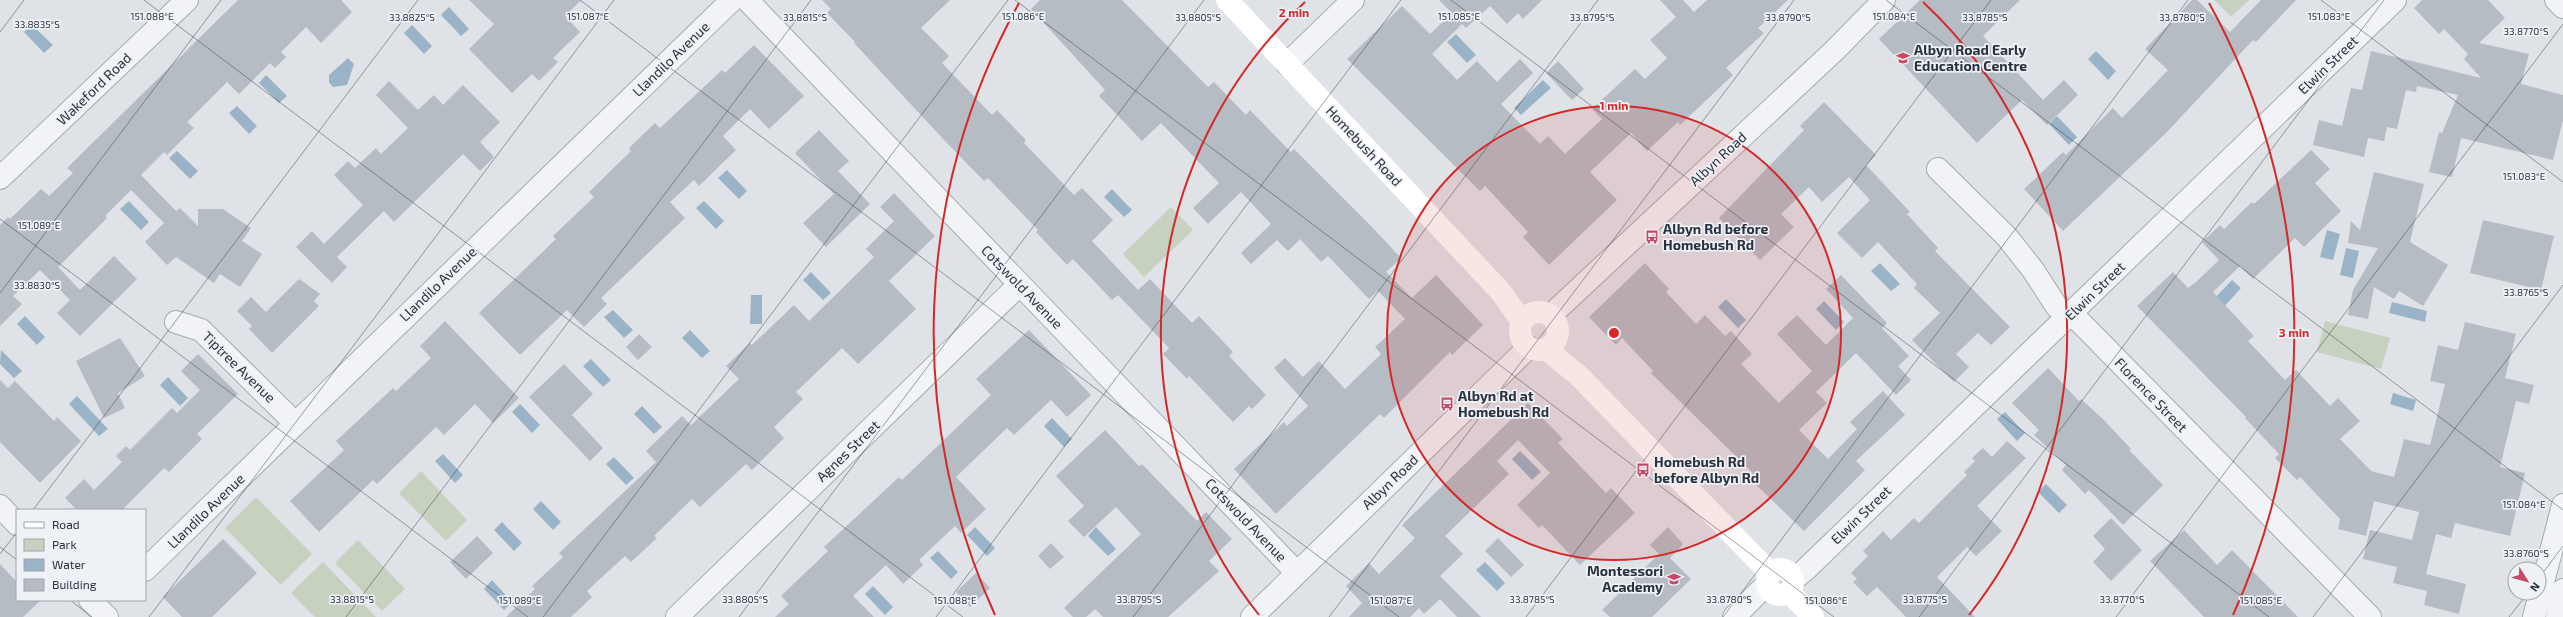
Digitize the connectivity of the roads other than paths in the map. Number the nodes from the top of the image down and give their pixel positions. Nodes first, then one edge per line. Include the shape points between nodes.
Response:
1 (187, 0) edge
2 (732, 0) edge
3 (747, 0) edge
4 (1227, 0) edge
5 (1353, 0) edge
6 (1884, 0) edge
7 (2395, 0) edge
8 (2556, 0) edge
9 (2563, 7) edge
10 (1287, 64) junction
11 (1938, 168) dead end
12 (0, 178) edge
13 (1020, 284) junction
14 (2069, 315) junction
15 (1535, 317) junction
16 (176, 322) dead end
17 (1543, 345) junction
18 (294, 423) junction
19 (2563, 505) edge
20 (0, 506) edge
21 (16, 523) edge
22 (146, 569) edge
23 (1297, 572) junction
24 (1769, 580) junction
25 (1790, 585) junction
26 (2563, 590) edge
27 (677, 617) edge
28 (1252, 617) edge
29 (1734, 617) edge
30 (1812, 617) edge
31 (2370, 617) edge
32 (2534, 617) edge
33 (2556, 617) edge

1 - 12 street, Wakeford Road
2 - 18 street, Llandilo Avenue
3 - 13 street, Cotswold Avenue
4 - 10 main road, Homebush Road
5 - 10 street
6 - 15 street, Albyn Road via 1834,51
7 - 14 street, Elwin Street
8 - 9 street
10 - 15 main road, Homebush Road via 1502,292
11 - 14 street, Florence Street via 2007,237 2057,307
13 - 23 street, Cotswold Avenue
13 - 27 street, Agnes Street
14 - 25 street, Elwin Street
14 - 31 street, Florence Street via 2080,321
15 - 17 main road via 1521,336
15 - 17 main road via 1558,325
16 - 18 street, Tiptree Avenue via 201,330
17 - 23 street, Albyn Road
17 - 24 main road via 1579,376
18 - 22 street, Llandilo Avenue
19 - 32 street
20 - 21 street
23 - 28 street, Albyn Road
24 - 25 main road via 1782,569
24 - 29 street
25 - 30 main road
26 - 33 street

